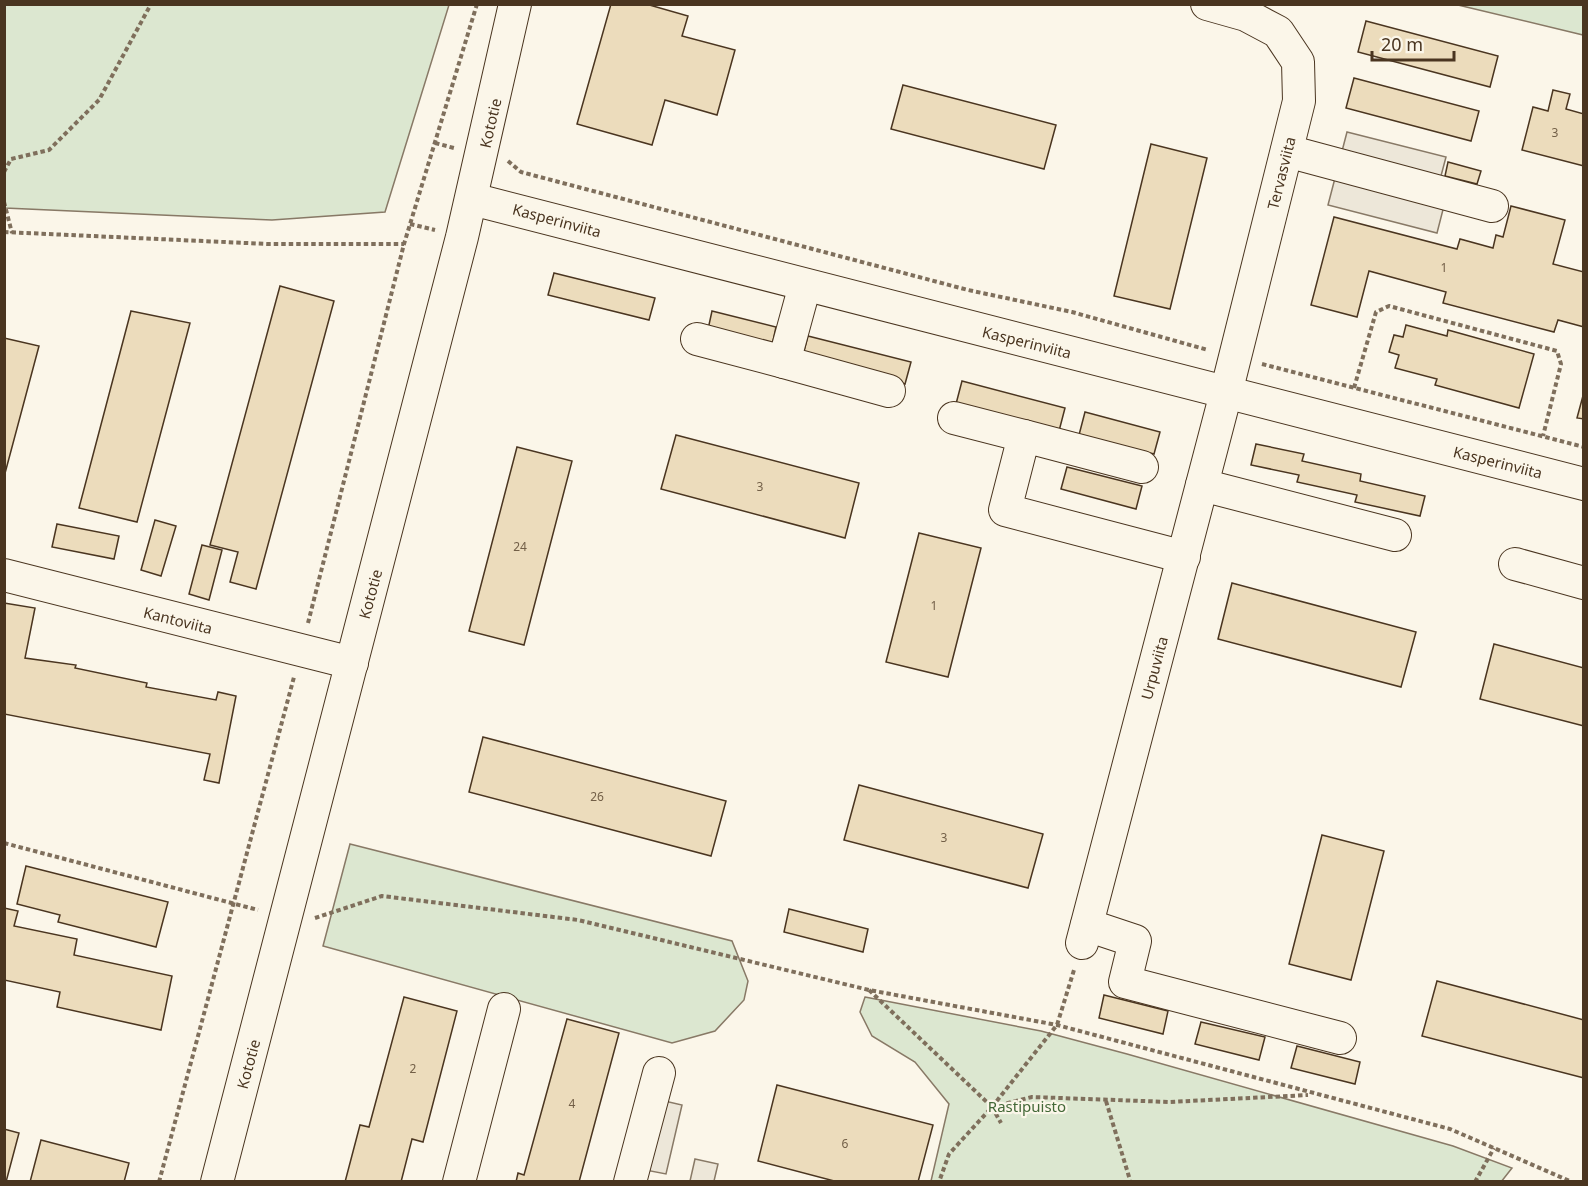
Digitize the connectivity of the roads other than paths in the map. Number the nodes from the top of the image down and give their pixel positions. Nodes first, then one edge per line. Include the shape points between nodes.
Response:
1 (515, 4) edge
2 (1207, 4) edge
3 (1287, 151) junction
4 (472, 199) junction
5 (1492, 206) dead end
6 (805, 285) junction
7 (697, 339) dead end
8 (784, 363) junction
9 (889, 391) dead end
10 (1226, 393) junction
11 (954, 417) dead end
12 (1024, 436) junction
13 (1142, 466) dead end
14 (1584, 484) edge
15 (1202, 485) junction
16 (1395, 535) dead end
17 (1184, 557) junction
18 (1515, 564) dead end
19 (4, 575) edge
20 (1584, 583) edge
21 (352, 663) junction
22 (504, 1009) dead end
23 (1340, 1038) dead end
24 (659, 1073) dead end
25 (217, 1182) edge
26 (459, 1182) edge
27 (630, 1182) edge

1 - 4 street, Kototie
2 - 3 street, Tervasviita via 1246,15 1278,32 1298,62 1299,101
3 - 5 street
3 - 10 street, Tervasviita
4 - 6 street, Kasperinviita
4 - 21 street, Kototie
6 - 8 street
6 - 10 street, Kasperinviita
7 - 8 street
8 - 9 street
10 - 14 street, Kasperinviita
10 - 15 street, Urpuviita
11 - 12 street
12 - 13 street
12 - 17 street via 1005,510
15 - 16 street
15 - 17 street, Urpuviita
17 - 23 street, Urpuviita via 1085,934 1135,941 1125,982
18 - 20 street
19 - 21 street, Kantoviita
21 - 25 street, Kototie
22 - 26 street
24 - 27 street

